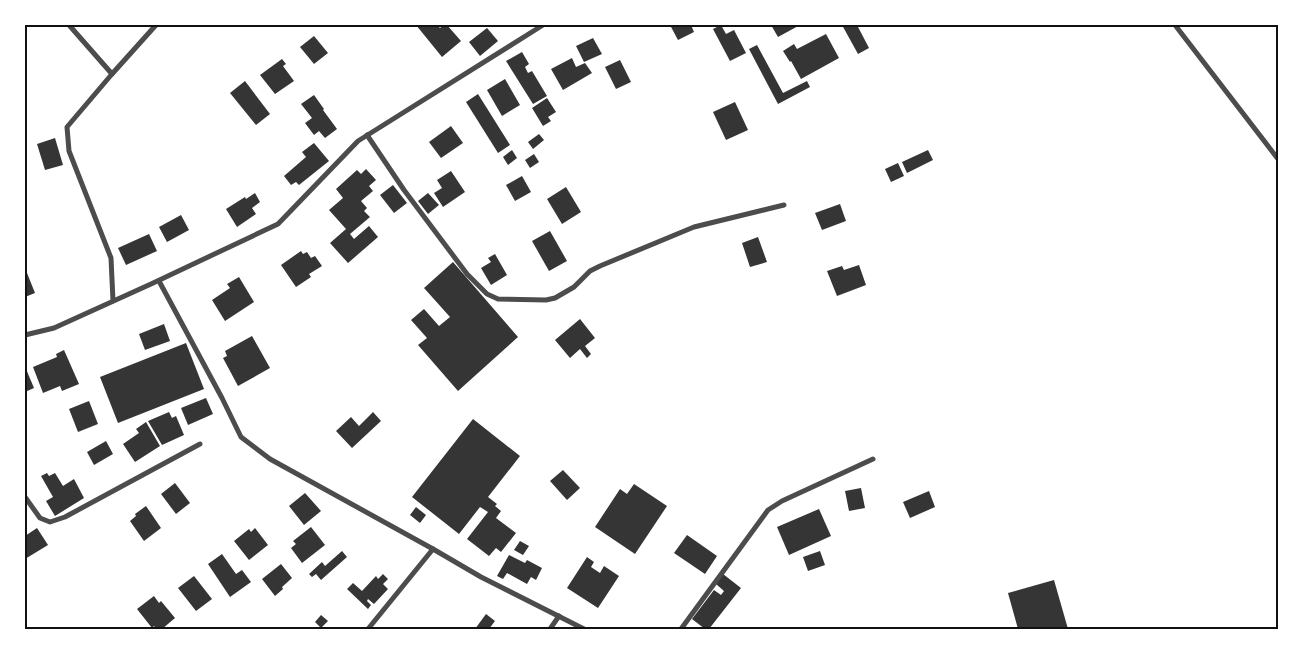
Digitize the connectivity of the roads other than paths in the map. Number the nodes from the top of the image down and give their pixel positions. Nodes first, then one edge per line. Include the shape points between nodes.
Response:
1 (69, 25) edge
2 (156, 25) edge
3 (542, 25) edge
4 (1175, 25) edge
5 (112, 74) junction
6 (366, 135) junction
7 (1278, 159) edge
8 (784, 205) dead end
9 (159, 280) junction
10 (114, 301) junction
11 (25, 335) edge
12 (200, 444) dead end
13 (874, 459) dead end
14 (25, 497) edge
15 (433, 549) junction
16 (559, 616) junction
17 (368, 629) edge
18 (550, 629) edge
19 (584, 629) edge
20 (681, 629) edge

1 - 5 street
2 - 5 street
3 - 6 street
4 - 7 street
5 - 10 street via 67,127 69,151 111,258
6 - 8 street via 467,274 487,294 498,299 555,298 600,266 694,227
6 - 9 street via 278,224
9 - 10 street
9 - 15 street via 241,437 270,459
10 - 11 street via 54,328
12 - 14 street via 50,522 40,518
13 - 20 street via 768,510
15 - 16 street
15 - 17 street
16 - 18 street
16 - 19 street

